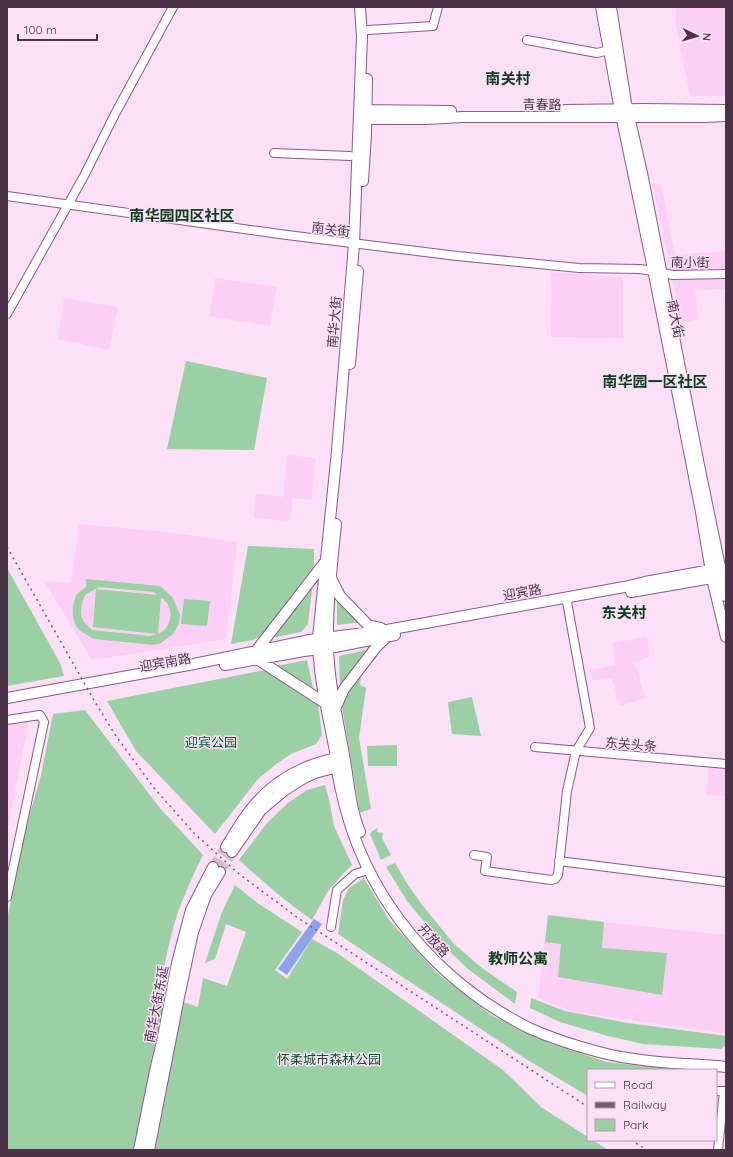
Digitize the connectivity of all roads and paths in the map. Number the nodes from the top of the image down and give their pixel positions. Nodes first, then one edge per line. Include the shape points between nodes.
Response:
1 (173, 7) edge
2 (360, 7) edge
3 (366, 7) edge
4 (438, 7) edge
5 (601, 7) edge
6 (611, 7) edge
7 (368, 30) junction
8 (527, 40) dead end
9 (609, 50) junction
10 (726, 110) edge
11 (625, 113) junction
12 (362, 115) junction
13 (726, 116) edge
14 (274, 153) dead end
15 (350, 156) dead end
16 (7, 196) edge
17 (68, 204) junction
18 (357, 244) junction
19 (657, 272) junction
20 (726, 274) edge
21 (7, 314) edge
22 (325, 562) junction
23 (720, 573) edge
24 (330, 576) junction
25 (726, 596) edge
26 (567, 602) junction
27 (388, 633) junction
28 (726, 637) edge
29 (323, 643) junction
30 (257, 655) junction
31 (7, 698) edge
32 (326, 703) junction
33 (7, 704) edge
34 (335, 709) junction
35 (7, 720) edge
36 (535, 747) dead end
37 (576, 751) junction
38 (341, 761) junction
39 (726, 764) edge
40 (229, 849) tunnel mouth
41 (474, 855) dead end
42 (559, 861) junction
43 (368, 870) junction
44 (9, 880) edge
45 (726, 882) edge
46 (8, 892) edge
47 (331, 927) dead end
48 (726, 1061) edge
49 (726, 1067) edge
50 (722, 1091) edge
51 (140, 1150) edge
52 (149, 1150) edge
53 (718, 1150) edge

1 - 17 street
2 - 12 main road, 南华大街
3 - 7 main road, 南华大街
4 - 7 street via 433,26
5 - 9 main road, 南大街
6 - 11 main road, 南大街
7 - 12 main road, 南华大街
8 - 9 street via 597,53
9 - 11 main road, 南大街
10 - 11 main road, 青春路
11 - 12 main road, 青春路 via 462,111
11 - 13 main road, 青春路
11 - 19 main road, 南大街
12 - 18 main road, 南华大街 via 366,134
14 - 15 street
16 - 17 street, 南关街
17 - 18 street, 南关街
17 - 21 street
18 - 19 street, 南关街 via 579,268 640,269
18 - 22 main road, 南华大街
18 - 24 main road, 南华大街 via 340,485
19 - 20 street, 南小街 via 673,275
19 - 23 main road, 南大街
22 - 29 main road, 南华大街
22 - 30 main road
23 - 25 main road, 南大街
23 - 26 main road, 迎宾路
23 - 27 main road, 迎宾路 via 574,596
23 - 28 main road, 南大街
24 - 27 main road via 340,596 368,625
24 - 29 main road, 南华大街
26 - 27 main road, 迎宾路
26 - 37 street via 590,728
27 - 29 main road, 迎宾路
27 - 34 main road via 344,689
29 - 30 main road, 迎宾南路
29 - 32 main road, 开放路 via 318,656
29 - 34 main road, 开放路
30 - 31 main road, 迎宾南路
30 - 32 main road
30 - 33 main road, 迎宾南路
32 - 38 main road, 开放路
34 - 38 main road, 开放路
35 - 44 street via 40,715 44,722
36 - 37 street, 东关头条
37 - 39 street, 东关头条
37 - 42 street via 567,791
38 - 40 main road via 319,763 292,773 270,788 251,809
38 - 43 main road, 开放路 via 342,797
38 - 48 main road, 开放路 via 358,829 374,868 395,903 419,934 445,963 476,988 534,1023 569,1037 634,1053
41 - 42 street via 487,857 485,871 551,880 558,875
42 - 45 street
43 - 47 street via 355,874 337,890
43 - 49 main road, 开放路 via 414,939 441,967 473,993 515,1020 560,1040 600,1053 633,1059
44 - 46 street
50 - 53 street
51 - 52 main road, 南华大街东延 via 177,963 191,910 216,869 193,932

